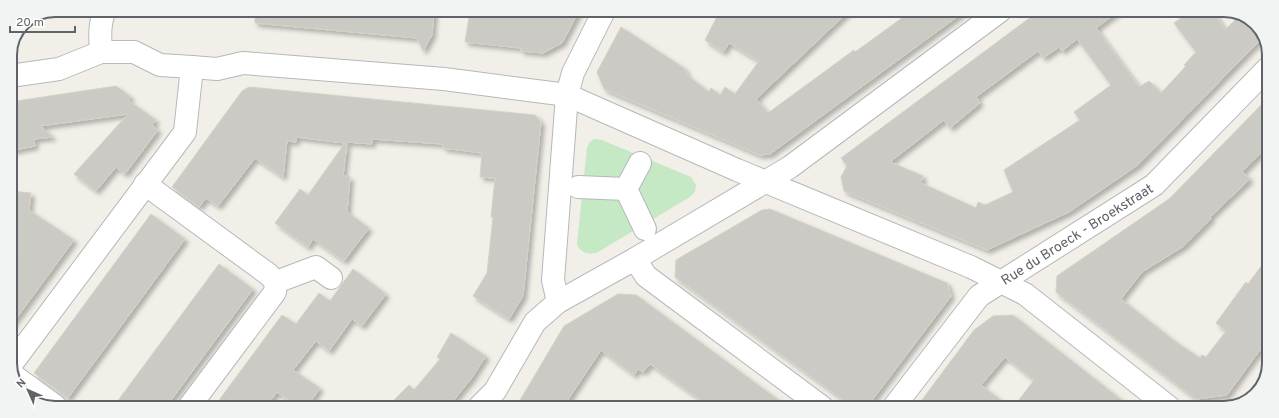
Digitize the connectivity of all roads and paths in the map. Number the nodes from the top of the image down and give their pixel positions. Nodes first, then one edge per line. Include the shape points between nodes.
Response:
1 (102, 17) edge
2 (601, 17) edge
3 (992, 17) edge
4 (101, 52) junction
5 (192, 67) junction
6 (1262, 74) edge
7 (17, 75) edge
8 (567, 95) junction
9 (643, 157) dead end
10 (766, 181) junction
11 (145, 184) junction
12 (578, 187) dead end
13 (626, 189) junction
14 (645, 229) dead end
15 (635, 260) junction
16 (331, 278) dead end
17 (276, 282) junction
18 (1000, 282) junction
19 (558, 302) junction
20 (17, 357) edge
21 (22, 382) edge
22 (47, 400) edge
23 (193, 401) edge
24 (485, 401) edge
25 (814, 401) edge
26 (898, 401) edge
27 (1161, 401) edge

1 - 4 street
2 - 8 street via 572,73
3 - 10 street via 790,167
4 - 5 street via 134,52 160,65
4 - 7 street via 60,68
5 - 8 street via 217,69 243,63 444,79
5 - 11 street via 185,132
6 - 18 street, Rue du Broeck - Broekstraat via 1154,185
8 - 10 street
8 - 19 street via 553,280
9 - 13 street
10 - 15 street
10 - 18 street via 971,267
11 - 17 street
11 - 20 street
12 - 13 street
13 - 14 street
15 - 19 street
15 - 25 street via 646,276
16 - 17 street via 316,267
17 - 23 street via 275,292
18 - 26 street, Rue du Broeck - Broekstraat via 979,296
18 - 27 street via 1025,294
19 - 24 street via 535,322 495,391
21 - 22 street

